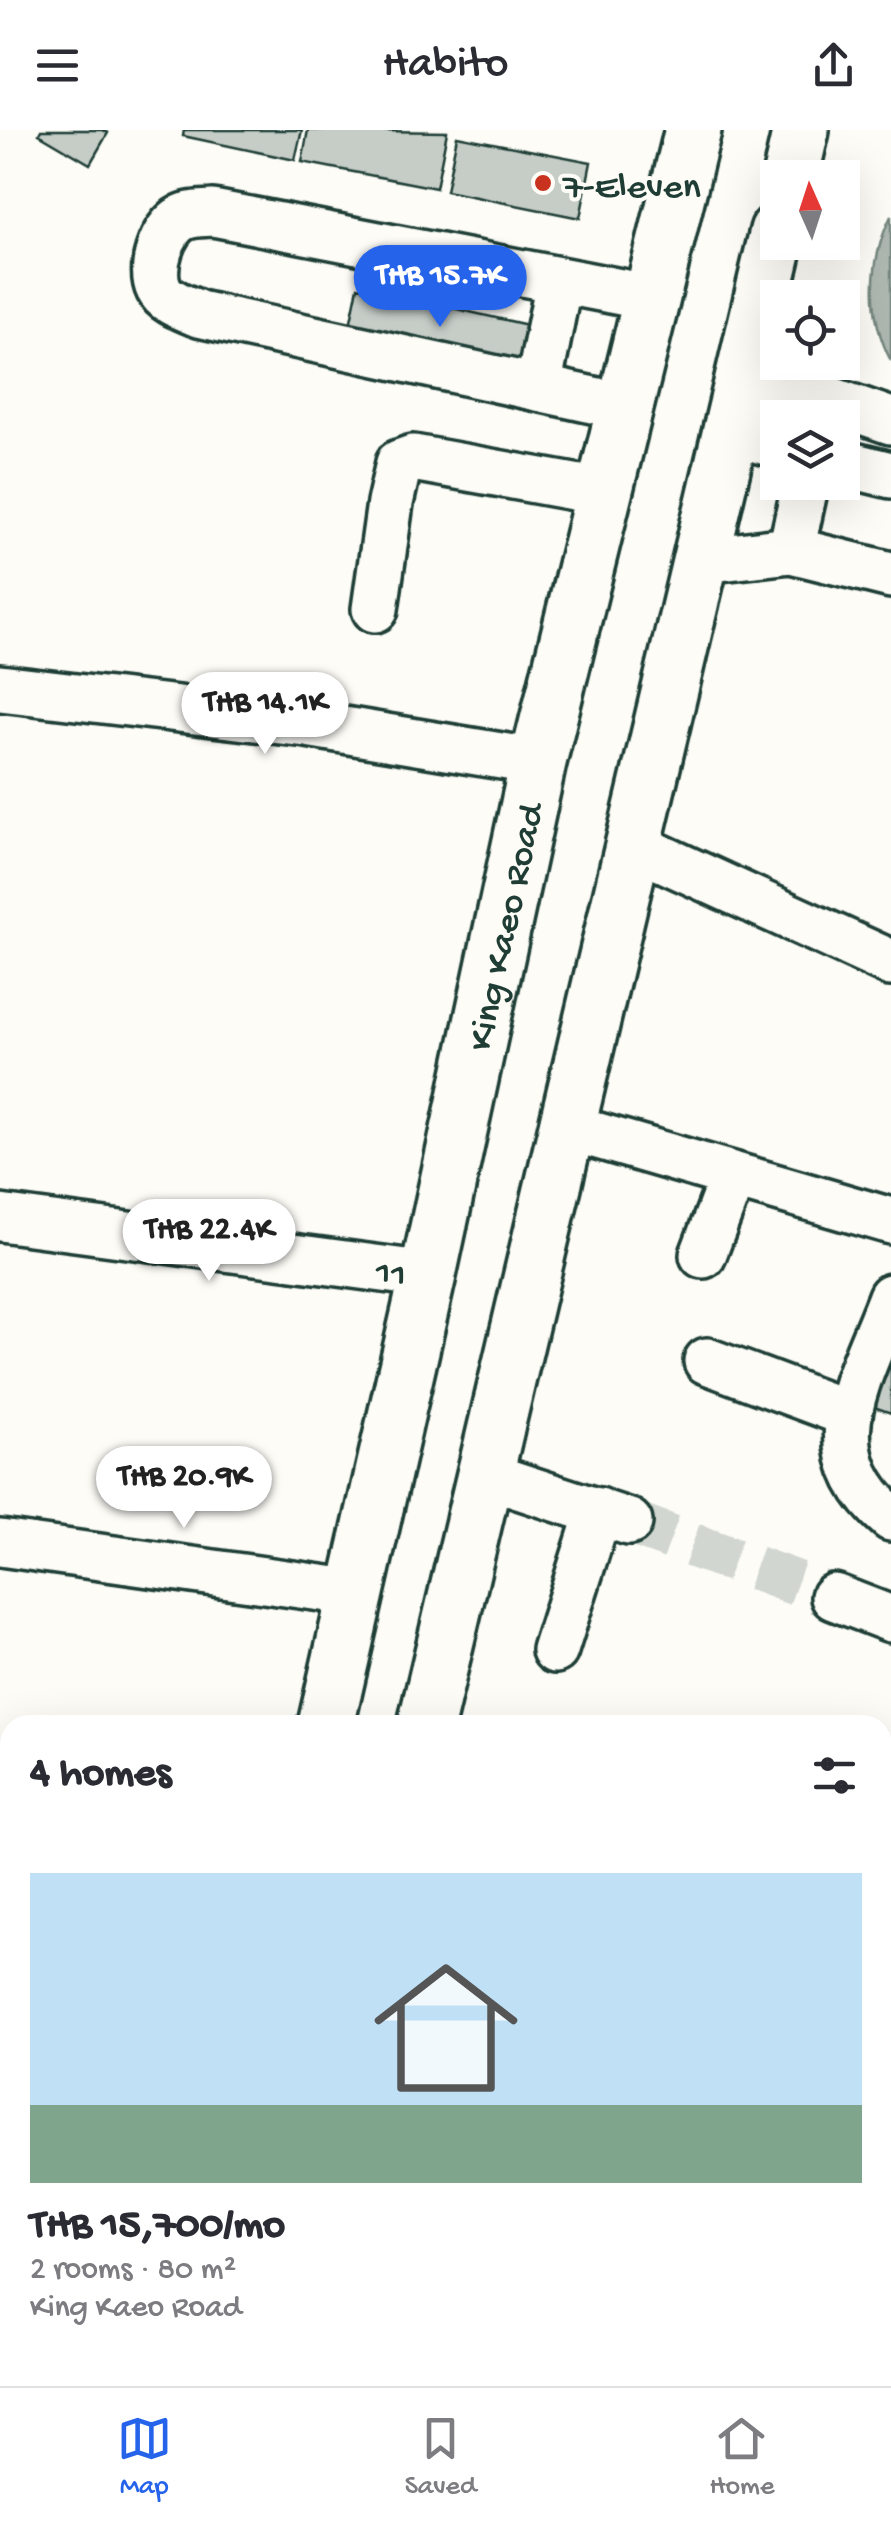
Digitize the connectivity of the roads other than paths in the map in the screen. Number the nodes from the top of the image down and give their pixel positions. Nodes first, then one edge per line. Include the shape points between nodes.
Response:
1 (693, 130) edge
2 (801, 130) edge
3 (794, 160) edge
4 (771, 260) edge
5 (559, 280) junction
6 (652, 298) junction
7 (745, 370) junction
8 (538, 388) junction
9 (626, 407) junction
10 (891, 420) edge
11 (754, 439) edge
12 (860, 467) edge
13 (891, 475) edge
14 (607, 492) junction
15 (802, 500) edge
16 (790, 550) junction
17 (702, 560) junction
18 (891, 576) edge
19 (375, 609) dead end
20 (0, 688) edge
21 (538, 762) junction
22 (633, 846) junction
23 (891, 963) edge
24 (566, 1127) junction
25 (733, 1176) junction
26 (0, 1218) edge
27 (891, 1221) edge
28 (703, 1255) dead end
29 (428, 1275) junction
30 (891, 1297) edge
31 (707, 1362) dead end
32 (849, 1414) junction
33 (484, 1474) junction
34 (891, 1518) edge
35 (0, 1543) edge
36 (357, 1592) junction
37 (834, 1597) tunnel mouth
38 (891, 1619) edge
39 (555, 1650) dead end
40 (328, 1715) edge
41 (428, 1715) edge

1 - 6 main road, King Kaeo Road
2 - 3 main road
4 - 7 main road
5 - 6 street
5 - 8 street
5 - 8 street via 213,213 171,226 156,272 164,295 199,314
6 - 9 main road, King Kaeo Road
7 - 10 street
7 - 11 main road
8 - 9 street
9 - 14 main road, King Kaeo Road
11 - 17 main road
12 - 13 street
14 - 19 street via 413,458 399,463
14 - 21 main road, King Kaeo Road
15 - 16 street
16 - 17 street
16 - 18 street
17 - 22 main road
20 - 21 street via 307,724
21 - 29 main road, King Kaeo Road
22 - 23 street
22 - 24 main road
24 - 25 street
24 - 33 main road
25 - 27 street
25 - 28 street
26 - 29 street, 11
29 - 36 main road, King Kaeo Road
30 - 32 street
31 - 32 street
32 - 34 street via 848,1456 862,1486
33 - 39 street via 614,1516
33 - 41 main road
35 - 36 street
36 - 40 main road, King Kaeo Road
37 - 38 street

